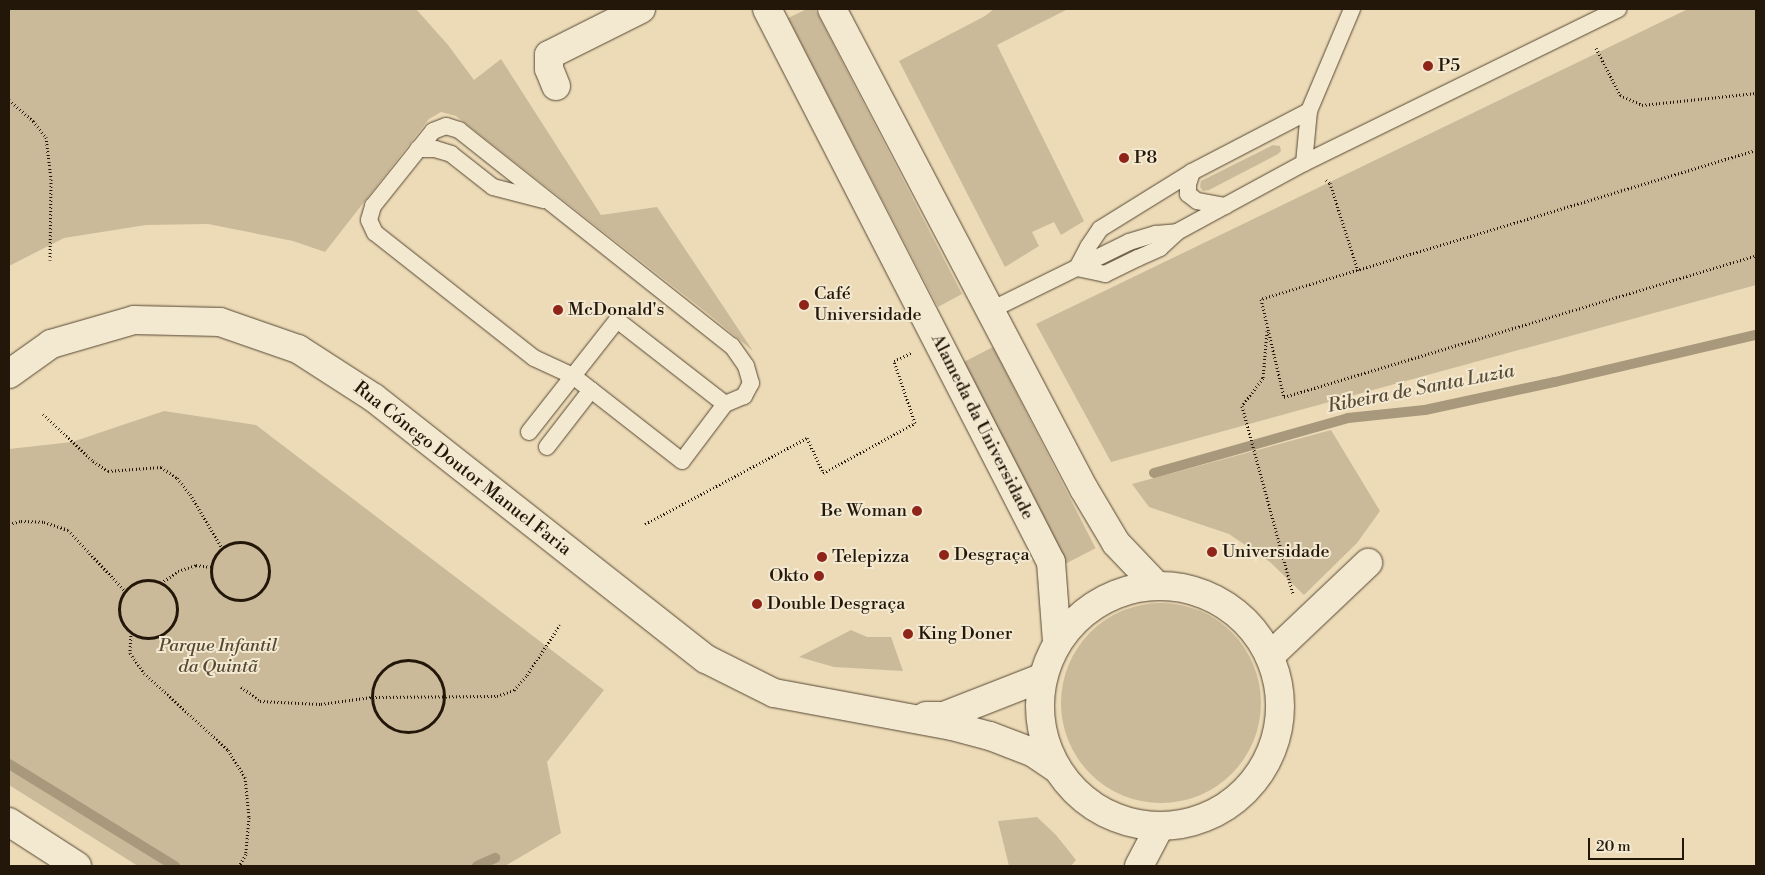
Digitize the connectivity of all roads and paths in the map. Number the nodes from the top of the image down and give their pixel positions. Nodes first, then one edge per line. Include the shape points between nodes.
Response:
1 (641, 9) edge
2 (832, 9) edge
3 (1352, 9) edge
4 (1618, 9) edge
5 (769, 10) edge
6 (1585, 26) junction
7 (556, 86) dead end
8 (1756, 93) edge
9 (9, 100) edge
10 (1309, 111) junction
11 (418, 150) junction
12 (1756, 150) edge
13 (1304, 162) junction
14 (1192, 172) junction
15 (1330, 183) dead end
16 (550, 201) junction
17 (1226, 206) junction
18 (1756, 255) edge
19 (50, 260) dead end
20 (1077, 268) junction
21 (1358, 271) junction
22 (991, 310) junction
23 (1267, 327) junction
24 (937, 340) junction
25 (9, 374) edge
26 (573, 376) junction
27 (591, 390) junction
28 (725, 404) junction
29 (43, 414) dead end
30 (529, 432) dead end
31 (547, 447) dead end
32 (9, 524) edge
33 (644, 524) dead end
34 (222, 548) junction
35 (1368, 563) dead end
36 (211, 567) junction
37 (161, 583) junction
38 (1156, 585) junction
39 (125, 591) junction
40 (560, 625) dead end
41 (1302, 626) junction
42 (131, 632) junction
43 (1057, 641) junction
44 (1271, 655) junction
45 (1041, 678) junction
46 (241, 687) dead end
47 (372, 697) junction
48 (444, 697) junction
49 (897, 717) junction
50 (1056, 768) junction
51 (9, 822) edge
52 (1160, 826) junction
53 (77, 866) edge
54 (239, 866) edge
55 (1139, 866) edge

1 - 7 street via 549,55 549,69
2 - 22 street
3 - 10 lane
4 - 6 lane
5 - 24 street, Alameda da Universidade
6 - 8 path via 1620,95 1642,105
6 - 13 lane
9 - 19 path via 46,137 51,179
10 - 13 lane
10 - 14 lane
11 - 16 lane via 435,149 451,154 493,187
11 - 16 lane via 432,131 446,126 460,130
11 - 26 lane via 373,206 369,220 375,233 534,358
12 - 21 path
13 - 17 lane
14 - 17 lane via 1188,194 1197,201
14 - 20 lane via 1100,230
15 - 21 path
16 - 28 lane via 732,346 746,366 750,383 744,396
17 - 20 lane via 1176,232 1128,242
18 - 23 path via 1284,397
20 - 22 lane
21 - 23 path via 1261,299
22 - 38 street via 1084,489 1116,543
23 - 41 path via 1264,378 1242,406
24 - 33 path via 894,361 916,424 823,473 807,438
24 - 43 street, Alameda da Universidade via 1051,562
25 - 49 street, Rua Cónego Doutor Manuel Faria via 51,344 134,320 220,322 298,349 374,398 706,659 774,692
26 - 27 lane
26 - 28 lane via 617,320
26 - 30 lane
27 - 28 lane via 682,461
27 - 31 lane
29 - 34 path via 108,471 161,467 177,478
32 - 39 path via 44,522 68,530
34 - 36 path
34 - 36 path via 240,542 258,549 268,566 265,585 251,599 231,599 216,588
35 - 41 street
36 - 37 path via 196,565 178,571
37 - 39 path via 139,581
37 - 42 path via 173,594 177,613 174,623 159,636 149,638
38 - 43 street via 1118,592 1084,611
38 - 44 street via 1190,590 1220,600 1244,618
39 - 42 path via 119,608 124,626
40 - 48 path via 514,690 497,696
41 - 44 street
42 - 54 path via 130,653 144,673 173,703 228,750 245,777 249,817 246,854
43 - 45 street
44 - 52 street via 1281,694 1280,710 1278,734 1262,771 1235,800 1200,820
45 - 49 street, Rua Cónego Doutor Manuel Faria via 944,716
45 - 50 street via 1039,723
46 - 47 path via 260,701 321,704
47 - 48 path
47 - 48 path via 380,719 400,732 412,733 434,723 441,713
47 - 48 path via 373,686 387,666 410,660 432,668 440,678
49 - 50 street, Rua Cónego Doutor Manuel Faria via 990,736 1032,752
50 - 52 street via 1077,795 1107,815
51 - 53 street
52 - 55 street

